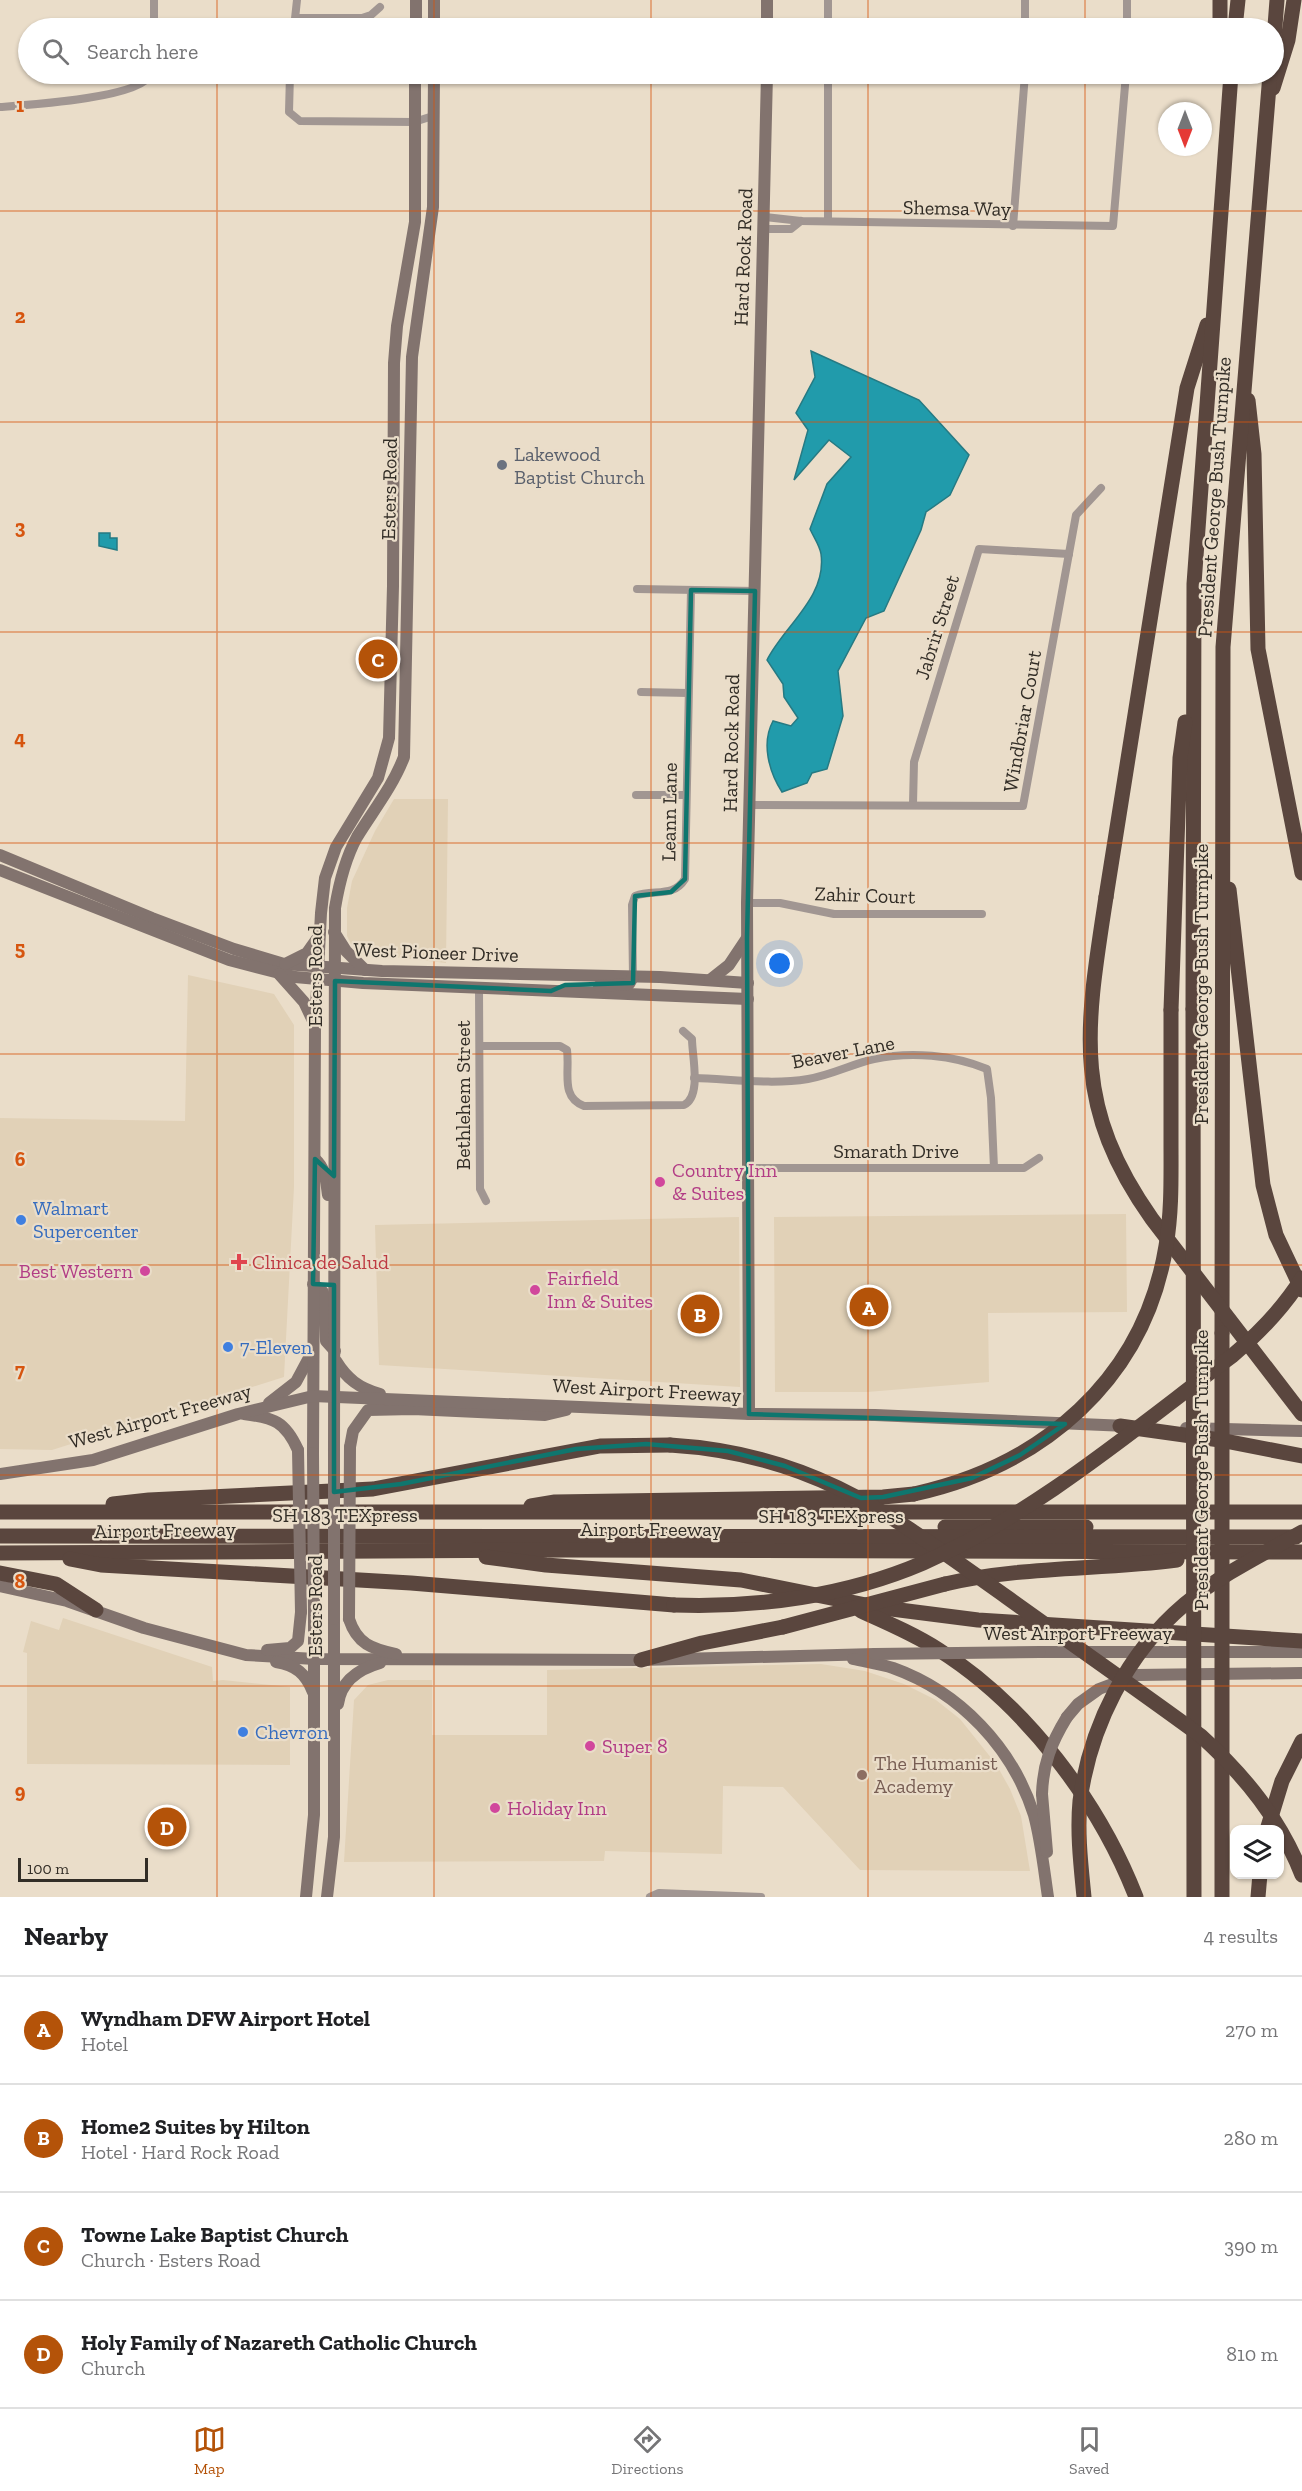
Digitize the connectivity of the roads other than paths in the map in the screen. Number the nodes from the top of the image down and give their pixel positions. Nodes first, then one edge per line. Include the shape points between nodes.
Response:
1 (154, 0) edge
2 (297, 0) edge
3 (416, 0) edge
4 (434, 0) edge
5 (767, 0) edge
6 (828, 0) edge
7 (1025, 0) edge
8 (1127, 0) edge
9 (1220, 0) edge
10 (1238, 0) edge
11 (1277, 0) edge
12 (1294, 0) edge
13 (380, 7) dead end
14 (154, 18) edge
15 (296, 18) joint
16 (416, 18) edge
17 (434, 18) edge
18 (767, 18) edge
19 (828, 18) edge
20 (1025, 18) edge
21 (1127, 18) edge
22 (1220, 18) edge
23 (1236, 18) edge
24 (1276, 18) edge
25 (1284, 53) edge
26 (142, 84) edge
27 (290, 84) edge
28 (415, 84) edge
29 (434, 84) edge
30 (766, 84) edge
31 (828, 84) edge
32 (1023, 84) edge
33 (1125, 84) edge
34 (1225, 84) edge
35 (1231, 84) edge
36 (1269, 84) edge
37 (1274, 84) edge
38 (0, 107) edge
39 (1228, 108) junction
40 (1267, 108) junction
41 (433, 116) junction
42 (414, 122) junction
43 (433, 131) junction
44 (828, 221) junction
45 (764, 223) junction
46 (1013, 226) junction
47 (1215, 296) junction
48 (1245, 364) junction
49 (1101, 488) dead end
50 (1069, 554) junction
51 (407, 562) junction
52 (393, 563) junction
53 (637, 589) dead end
54 (691, 590) junction
55 (754, 591) junction
56 (1192, 675) junction
57 (641, 692) dead end
58 (688, 693) junction
59 (391, 701) junction
60 (406, 701) junction
61 (636, 795) dead end
62 (686, 795) junction
63 (913, 804) junction
64 (749, 805) junction
65 (1221, 841) junction
66 (0, 855) edge
67 (0, 870) edge
68 (1302, 873) edge
69 (747, 903) junction
70 (982, 914) dead end
71 (334, 932) junction
72 (320, 935) junction
73 (747, 938) junction
74 (281, 969) junction
75 (365, 970) junction
76 (500, 973) junction
77 (317, 974) junction
78 (335, 975) junction
79 (633, 977) junction
80 (710, 980) junction
81 (748, 983) junction
82 (442, 986) junction
83 (479, 988) junction
84 (551, 991) junction
85 (748, 999) junction
86 (315, 1027) junction
87 (683, 1031) dead end
88 (480, 1046) junction
89 (694, 1078) junction
90 (748, 1079) junction
91 (1039, 1158) dead end
92 (315, 1159) junction
93 (334, 1159) junction
94 (750, 1167) junction
95 (994, 1168) junction
96 (486, 1201) dead end
97 (334, 1216) junction
98 (1302, 1278) edge
99 (313, 1284) junction
100 (334, 1285) junction
101 (1302, 1290) edge
102 (313, 1350) junction
103 (335, 1355) junction
104 (313, 1396) junction
105 (335, 1397) junction
106 (395, 1399) junction
107 (264, 1406) junction
108 (579, 1407) junction
109 (238, 1414) junction
110 (749, 1414) junction
111 (1302, 1414) edge
112 (1120, 1425) junction
113 (1302, 1431) edge
114 (1302, 1456) edge
115 (0, 1474) edge
116 (0, 1512) edge
117 (55, 1512) junction
118 (1302, 1512) edge
119 (482, 1514) junction
120 (1302, 1527) edge
121 (0, 1528) edge
122 (1302, 1532) edge
123 (0, 1536) edge
124 (1302, 1537) edge
125 (454, 1550) junction
126 (1238, 1552) junction
127 (1302, 1552) edge
128 (0, 1553) edge
129 (39, 1553) junction
130 (0, 1573) edge
131 (0, 1586) edge
132 (838, 1600) junction
133 (96, 1610) junction
134 (1302, 1641) edge
135 (1302, 1652) edge
136 (826, 1653) junction
137 (246, 1655) junction
138 (315, 1659) junction
139 (334, 1659) junction
140 (393, 1659) junction
141 (421, 1659) junction
142 (641, 1660) junction
143 (1302, 1673) edge
144 (314, 1696) junction
145 (335, 1723) junction
146 (1302, 1741) edge
147 (1269, 1825) edge
148 (1302, 1875) edge
149 (1260, 1879) edge
150 (650, 1896) edge
151 (733, 1896) edge
152 (306, 1897) edge
153 (327, 1897) edge
154 (761, 1897) edge
155 (1048, 1897) edge
156 (1084, 1897) edge
157 (1136, 1897) edge
158 (1194, 1897) edge
159 (1222, 1897) edge
160 (1258, 1897) edge

1 - 14 street
2 - 15 street
3 - 16 main road
4 - 17 main road
5 - 18 main road
6 - 19 street
7 - 20 street
8 - 21 street
9 - 22 highway
10 - 23 highway
11 - 24 highway
12 - 25 highway
13 - 15 street via 362,18
26 - 38 street via 109,94
27 - 42 street via 289,112 300,121
28 - 42 main road, Esters Road
29 - 41 main road, Esters Road
30 - 45 main road, Hard Rock Road
31 - 44 street
32 - 46 street
33 - 46 street, Shemsa Way via 1113,226
34 - 39 highway
35 - 39 highway, President George Bush Turnpike
36 - 40 highway, President George Bush Turnpike
37 - 40 highway
39 - 47 highway, President George Bush Turnpike
40 - 48 highway, President George Bush Turnpike
41 - 42 street
41 - 43 main road, Esters Road
42 - 43 street
42 - 52 main road, Esters Road via 415,222 397,326 394,372
43 - 51 main road, Esters Road via 431,230 412,357
44 - 45 street, Shemsa Way
44 - 46 street, Shemsa Way
45 - 55 main road, Hard Rock Road
47 - 56 highway, President George Bush Turnpike via 1197,542
47 - 111 highway, bridge via 1187,388 1093,982 1088,1036 1096,1101 1108,1141 1124,1174 1152,1219
48 - 65 highway, President George Bush Turnpike via 1223,647
48 - 68 highway via 1254,454 1258,649
49 - 50 street, Windbriar Court via 1076,515
50 - 63 street, Jabrir Street via 979,549 914,762
50 - 63 street, Windbriar Court via 1023,806
51 - 52 main road
51 - 60 main road, Esters Road
52 - 59 main road, Esters Road
53 - 54 street
54 - 55 street
54 - 58 street, Leann Lane
55 - 64 main road, Hard Rock Road
56 - 119 highway, bridge via 1180,758 1171,1010 1171,1209 1158,1282 1136,1338 1106,1382 1085,1406 1041,1442 999,1467 914,1494 873,1498 555,1502
56 - 158 highway, President George Bush Turnpike, bridge
57 - 58 street
58 - 62 street, Leann Lane
59 - 60 main road
59 - 72 main road, Esters Road via 387,749 378,778 336,847 325,878
60 - 71 main road, Esters Road via 404,757 344,867
61 - 62 street
62 - 79 street, Leann Lane via 685,879 671,892 636,896 632,905
63 - 64 street, Windbriar Court
64 - 69 main road, Hard Rock Road
65 - 101 highway via 1235,927 1263,1185 1276,1235
65 - 159 highway, President George Bush Turnpike, bridge
66 - 74 main road, West Pioneer Drive
67 - 74 main road, West Pioneer Drive via 229,960
69 - 70 street, Zahir Court via 780,903 834,914
69 - 73 main road, Hard Rock Road
71 - 75 main road
71 - 78 main road, Esters Road
72 - 74 main road via 307,953
72 - 77 main road, Esters Road
73 - 80 main road via 729,965
73 - 81 main road, Hard Rock Road
74 - 77 main road, West Pioneer Drive
74 - 86 main road via 304,1002
75 - 76 main road, West Pioneer Drive
75 - 78 main road, West Pioneer Drive
76 - 79 main road, West Pioneer Drive
76 - 82 main road via 497,977
77 - 78 main road, West Pioneer Drive
77 - 86 main road, Esters Road
78 - 82 main road, West Pioneer Drive
78 - 93 main road, Esters Road
79 - 80 main road, West Pioneer Drive
79 - 84 main road via 628,984 564,986
80 - 81 main road, West Pioneer Drive
81 - 85 main road, Hard Rock Road
82 - 83 main road, West Pioneer Drive
83 - 84 main road, West Pioneer Drive
83 - 88 street, Bethlehem Street
84 - 85 main road, West Pioneer Drive
85 - 90 main road, Hard Rock Road
86 - 92 main road, Esters Road
87 - 89 street via 692,1039
88 - 89 street via 560,1046 567,1050 568,1095 584,1106 684,1105 693,1096
88 - 96 street, Bethlehem Street via 480,1189
89 - 90 street
90 - 94 main road, Hard Rock Road
90 - 95 street, Beaver Lane via 807,1079 841,1072 873,1059 911,1055 965,1059 987,1069
91 - 95 street, Smarath Drive via 1024,1168
92 - 93 main road
92 - 97 main road via 325,1174
92 - 99 main road, Esters Road
93 - 97 main road, Esters Road
94 - 95 street, Smarath Drive
94 - 110 main road, Hard Rock Road
97 - 100 main road, Esters Road
98 - 129 highway, bridge via 1282,1307 1232,1356 1029,1505 976,1537 902,1571 837,1590 746,1603 674,1605 411,1583 101,1565
99 - 100 main road
99 - 102 main road, Esters Road
99 - 103 main road via 323,1292 326,1341
100 - 103 main road, Esters Road
102 - 104 main road, Esters Road
102 - 107 main road via 296,1382
103 - 105 main road, Esters Road
103 - 106 main road via 346,1377 358,1386
104 - 105 main road, West Airport Freeway
104 - 107 main road, West Airport Freeway
104 - 138 main road, Esters Road, bridge
105 - 106 main road, West Airport Freeway
105 - 139 main road, Esters Road, bridge
106 - 108 main road, West Airport Freeway
107 - 109 main road, West Airport Freeway
108 - 110 main road, West Airport Freeway
108 - 141 main road, bridge via 545,1415 368,1410 353,1431 350,1619 354,1633 364,1645
109 - 115 main road, West Airport Freeway via 93,1460
109 - 137 main road, bridge via 267,1417 281,1424 298,1450 298,1641 290,1648
110 - 112 main road, West Airport Freeway
112 - 113 main road, West Airport Freeway
112 - 114 highway
116 - 117 highway, Airport Freeway
117 - 119 highway, Airport Freeway
117 - 148 highway, bridge via 150,1500 373,1489 600,1446 669,1445 728,1451 812,1475 858,1497 927,1540 1201,1736 1229,1761 1262,1801 1285,1837
118 - 119 highway, Airport Freeway
120 - 121 highway, SH 183 TEXpress
122 - 156 highway, bridge via 1209,1586 1186,1604 1147,1642 1120,1683 1091,1750 1080,1802
123 - 124 highway, SH 183 TEXpress
125 - 126 highway, Airport Freeway
125 - 129 highway, Airport Freeway
125 - 132 highway via 508,1561 751,1582
126 - 127 highway, Airport Freeway
126 - 142 highway, bridge via 1140,1565 1002,1573
128 - 129 highway, Airport Freeway
130 - 133 highway via 56,1584
131 - 133 main road, West Airport Freeway
132 - 134 highway via 905,1612 1030,1624
132 - 157 highway via 940,1650 1005,1702 1070,1774 1111,1840
133 - 137 main road, West Airport Freeway via 144,1628
135 - 136 main road, West Airport Freeway, bridge
136 - 142 main road, West Airport Freeway
136 - 155 main road via 893,1668 934,1687 961,1706 997,1743 1034,1816
137 - 138 main road, West Airport Freeway
137 - 144 main road via 296,1667 307,1677
138 - 139 main road, West Airport Freeway
138 - 144 main road, Esters Road
139 - 140 main road, West Airport Freeway
139 - 145 main road, Esters Road
140 - 141 main road, West Airport Freeway
140 - 145 main road via 358,1671 352,1677 339,1699
141 - 142 main road, West Airport Freeway
143 - 155 main road, bridge via 1136,1675 1099,1689 1078,1704 1067,1717 1044,1766
144 - 152 main road, Esters Road via 314,1815
145 - 153 main road, Esters Road via 334,1837
146 - 147 highway via 1282,1781
149 - 160 highway
150 - 151 street
151 - 154 street

